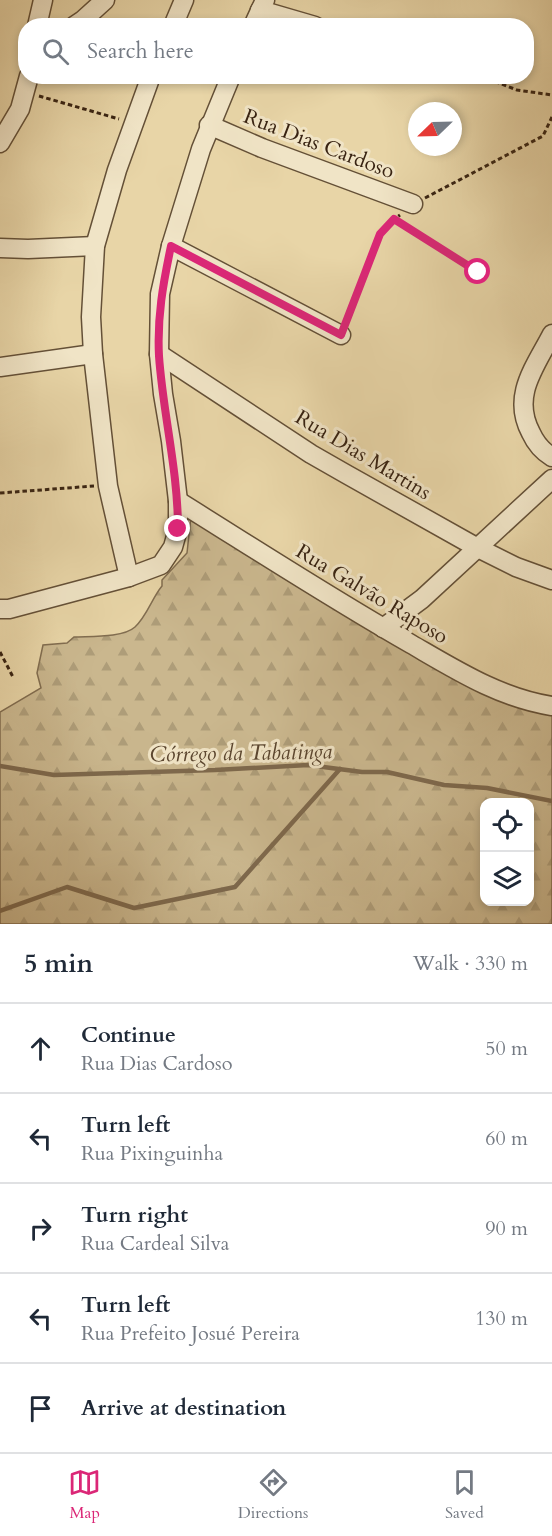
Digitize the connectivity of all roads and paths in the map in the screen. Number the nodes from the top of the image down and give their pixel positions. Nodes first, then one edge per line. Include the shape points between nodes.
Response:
1 (43, 0) edge
2 (105, 0) edge
3 (184, 0) edge
4 (259, 12) edge
5 (40, 18) edge
6 (85, 18) edge
7 (176, 18) edge
8 (283, 18) edge
9 (27, 84) edge
10 (148, 84) edge
11 (227, 84) edge
12 (502, 84) edge
13 (552, 95) edge
14 (552, 117) edge
15 (133, 123) junction
16 (209, 125) junction
17 (0, 143) edge
18 (413, 204) junction
19 (394, 219) junction
20 (95, 246) junction
21 (171, 246) junction
22 (0, 248) edge
23 (478, 272) dead end
24 (552, 334) edge
25 (341, 335) joint
26 (93, 354) junction
27 (159, 354) junction
28 (0, 367) edge
29 (552, 457) edge
30 (552, 479) edge
31 (108, 486) junction
32 (0, 493) edge
33 (178, 501) junction
34 (476, 547) junction
35 (129, 577) junction
36 (552, 580) edge
37 (0, 609) edge
38 (383, 628) junction
39 (0, 652) edge
40 (13, 677) dead end
41 (552, 706) edge

1 - 5 street
2 - 6 street
3 - 7 street
4 - 8 street
9 - 15 path via 58,100
9 - 17 street via 20,109
10 - 15 street
11 - 16 street
12 - 13 path
14 - 18 path via 543,136
15 - 20 street
16 - 18 street, Rua Dias Cardoso
16 - 21 street
18 - 19 path
19 - 23 path
19 - 25 path via 380,234
20 - 22 street
20 - 26 street
21 - 25 street
21 - 27 street via 160,294
24 - 29 street via 522,398 522,410 533,438
26 - 28 street
26 - 31 street
27 - 33 street
27 - 34 street, Rua Dias Martins via 311,454
30 - 34 street
31 - 32 path
31 - 35 street
33 - 35 street via 173,548 161,565
33 - 38 street, Rua Galvão Raposo
34 - 36 street, Rua Dias Martins
34 - 38 street via 422,599
35 - 37 street
38 - 41 street, Rua Galvão Raposo via 478,682
39 - 40 path

